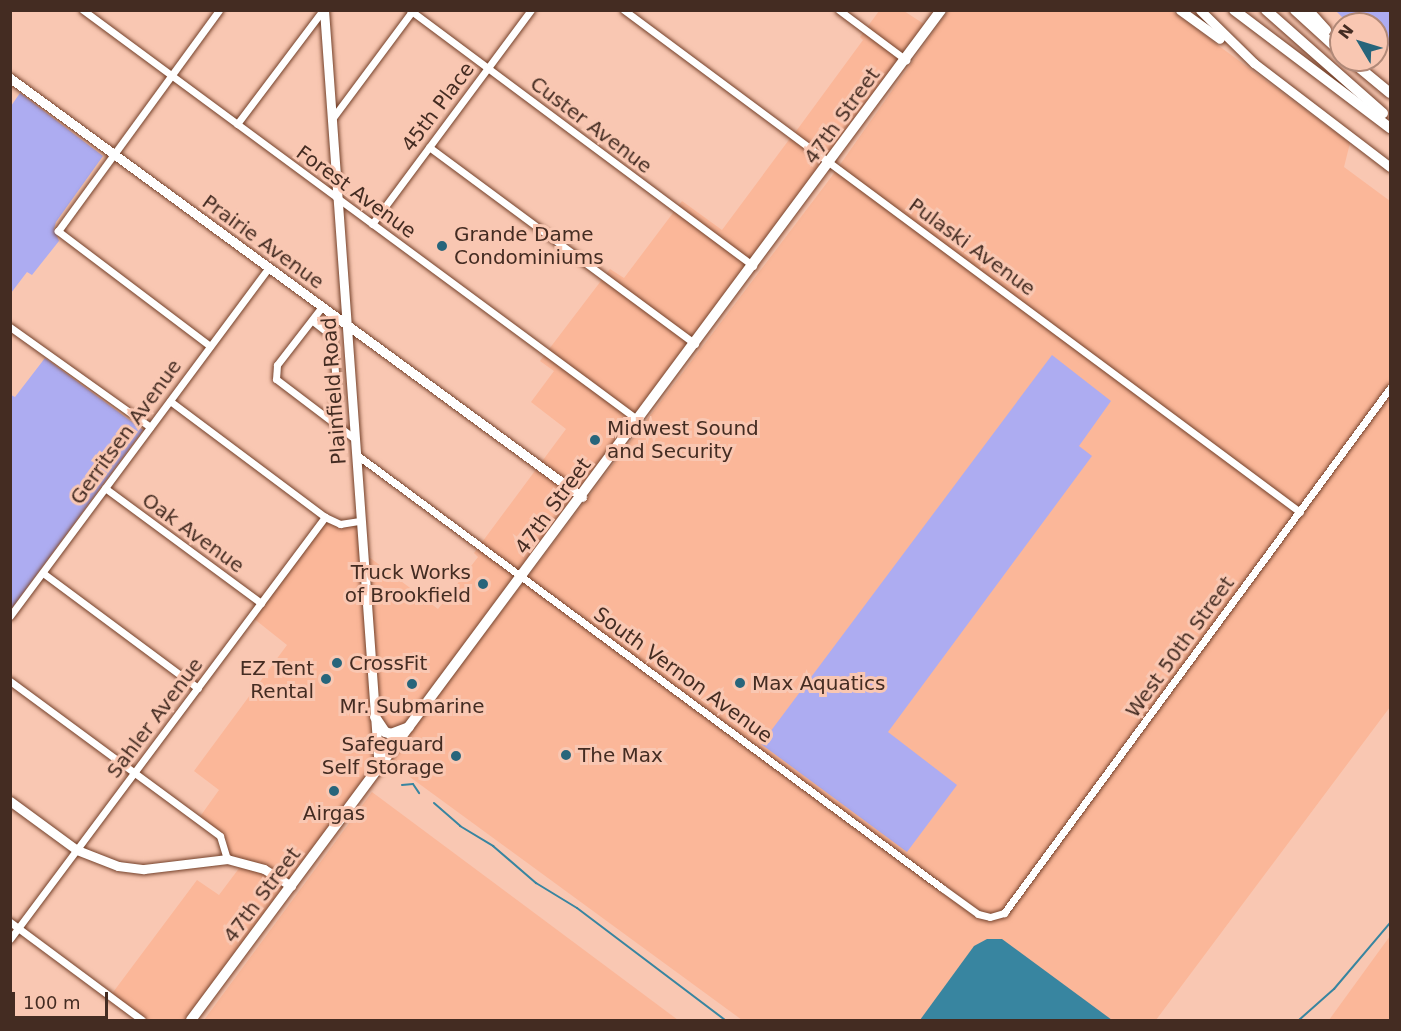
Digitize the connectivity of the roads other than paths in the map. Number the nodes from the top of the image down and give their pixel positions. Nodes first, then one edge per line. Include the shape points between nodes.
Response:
1 (83, 10) edge
2 (219, 10) edge
3 (323, 10) edge
4 (531, 10) edge
5 (624, 10) edge
6 (839, 10) edge
7 (941, 10) edge
8 (1180, 10) edge
9 (1200, 10) edge
10 (1234, 10) edge
11 (1266, 10) edge
12 (1295, 10) edge
13 (1308, 10) edge
14 (412, 11) edge
15 (1329, 32) edge
16 (1329, 41) edge
17 (906, 60) junction
18 (1254, 63) junction
19 (487, 69) junction
20 (1364, 72) edge
21 (1367, 72) edge
22 (171, 76) junction
23 (10, 78) edge
24 (1386, 90) edge
25 (332, 119) junction
26 (1390, 119) edge
27 (237, 124) junction
28 (1390, 128) edge
29 (429, 147) junction
30 (113, 154) junction
31 (830, 163) junction
32 (1390, 167) edge
33 (338, 199) junction
34 (372, 224) junction
35 (753, 266) junction
36 (268, 269) junction
37 (321, 308) junction
38 (314, 322) junction
39 (347, 326) junction
40 (10, 327) edge
41 (695, 344) junction
42 (210, 346) junction
43 (1390, 388) edge
44 (170, 401) junction
45 (329, 419) junction
46 (639, 421) junction
47 (150, 426) junction
48 (356, 439) junction
49 (357, 455) junction
50 (105, 488) junction
51 (582, 497) junction
52 (1300, 512) junction
53 (325, 517) junction
54 (360, 521) junction
55 (43, 573) junction
56 (522, 578) junction
57 (261, 603) junction
58 (10, 616) edge
59 (10, 681) edge
60 (198, 687) junction
61 (375, 717) junction
62 (412, 725) junction
63 (379, 769) junction
64 (135, 772) junction
65 (10, 801) edge
66 (77, 850) junction
67 (227, 859) junction
68 (291, 886) junction
69 (990, 917) joint
70 (10, 922) edge
71 (19, 928) junction
72 (10, 939) edge
73 (142, 1020) edge
74 (191, 1020) edge

1 - 22 street, Forest Avenue
2 - 22 street
3 - 25 street, Plainfield Road
3 - 27 street
4 - 19 street, 45th Place
5 - 31 street, Pulaski Avenue
6 - 17 street
7 - 17 main road, 47th Street
8 - 18 street
9 - 18 street
10 - 28 main road
11 - 26 main road
12 - 16 main road
13 - 15 main road
14 - 19 street, Custer Avenue
14 - 25 street
17 - 31 main road, 47th Street
18 - 32 street
19 - 29 street, 45th Place
19 - 35 street, Custer Avenue
20 - 24 main road
21 - 24 main road
22 - 27 street, Forest Avenue
22 - 30 street
23 - 30 street, Prairie Avenue
25 - 33 street, Plainfield Road
27 - 33 street, Forest Avenue
29 - 34 street, 45th Place
29 - 41 street
30 - 36 street, Prairie Avenue
30 - 42 street via 58,231
31 - 35 main road, 47th Street
31 - 52 street, Pulaski Avenue
33 - 34 street, Forest Avenue
33 - 39 street, Plainfield Road
34 - 46 street, Forest Avenue
35 - 41 main road, 47th Street
36 - 37 street, Prairie Avenue
36 - 42 street, Gerritsen Avenue
37 - 38 street
37 - 39 street, Prairie Avenue
38 - 45 street via 332,336 337,395
38 - 45 street via 303,330 274,372 281,384
39 - 48 street, Plainfield Road
39 - 51 street, Prairie Avenue
40 - 47 street
41 - 46 main road, 47th Street
42 - 44 street, Gerritsen Avenue
43 - 52 street, West 50th Street
44 - 47 street, Gerritsen Avenue
44 - 53 street
45 - 48 street
46 - 51 main road, 47th Street
47 - 50 street, Gerritsen Avenue
48 - 49 street, Plainfield Road
49 - 54 street, Plainfield Road
49 - 56 street, South Vernon Avenue
50 - 55 street, Gerritsen Avenue
50 - 57 street, Oak Avenue
51 - 56 main road, 47th Street
52 - 69 street, West 50th Street via 1004,913
53 - 54 street via 340,524
53 - 57 street, Sahler Avenue
54 - 61 street, Plainfield Road
55 - 58 street, Gerritsen Avenue
55 - 60 street
56 - 62 main road, 47th Street
56 - 69 street, South Vernon Avenue via 978,914
57 - 60 street, Sahler Avenue
59 - 64 street
60 - 64 street, Sahler Avenue
61 - 62 main road via 391,734
61 - 63 street, Plainfield Road
62 - 63 main road, 47th Street
63 - 68 main road, 47th Street
64 - 66 street, Sahler Avenue
64 - 67 street via 220,836
65 - 66 street
66 - 67 street via 137,869
66 - 71 street, Sahler Avenue
67 - 68 street via 264,870
68 - 74 main road, 47th Street
70 - 71 street
71 - 72 street, Sahler Avenue
71 - 73 street

